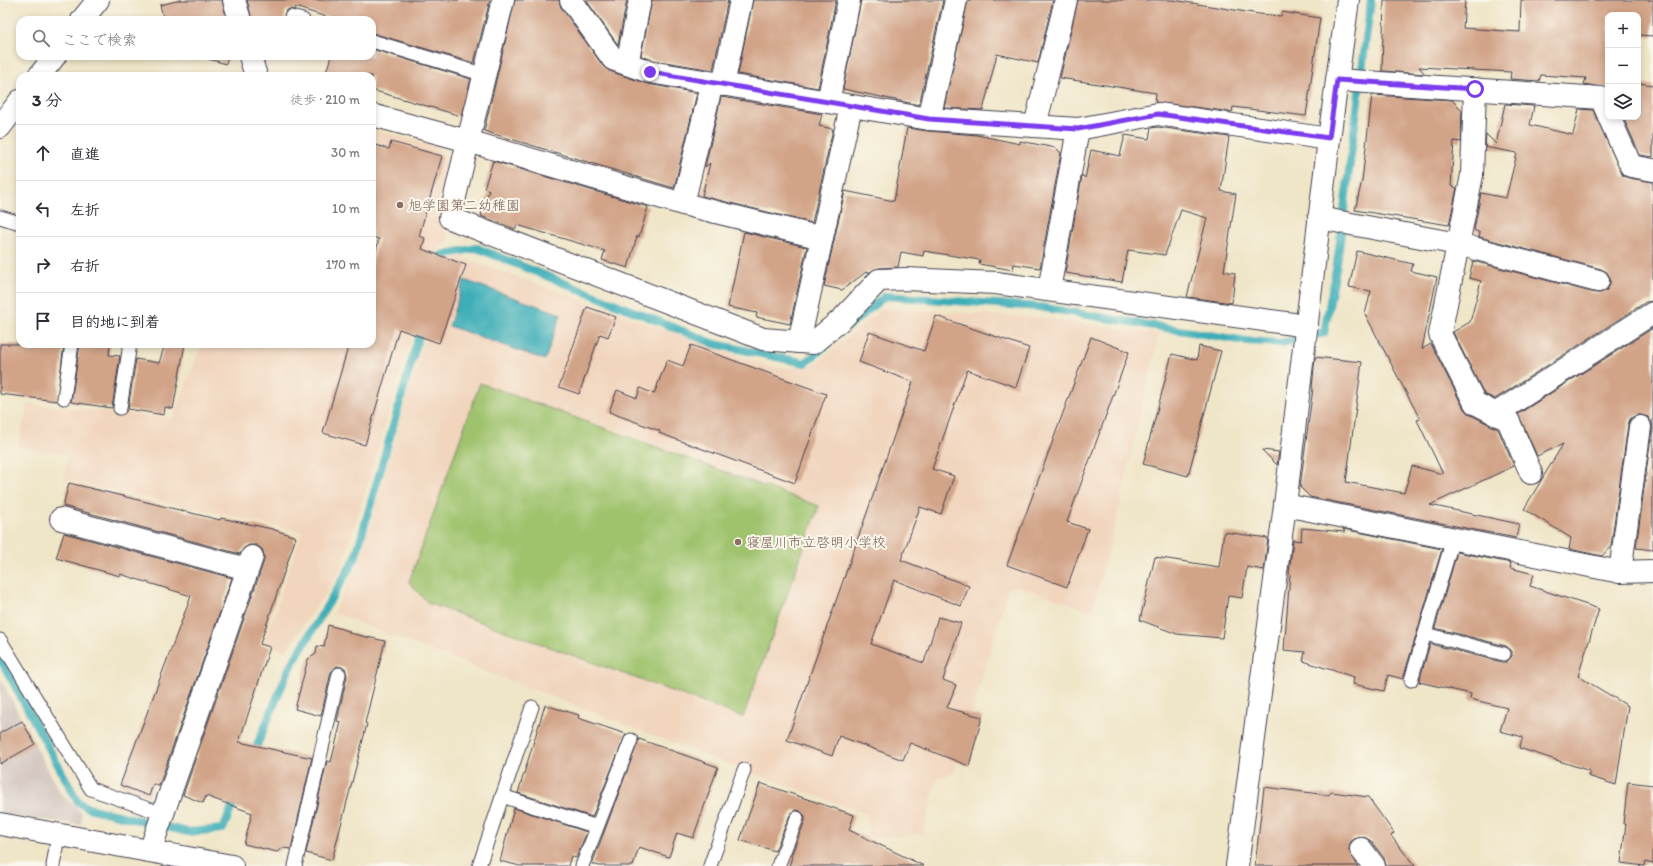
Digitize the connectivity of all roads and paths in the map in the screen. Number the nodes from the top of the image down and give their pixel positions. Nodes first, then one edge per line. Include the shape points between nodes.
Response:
1 (98, 0) edge
2 (234, 0) edge
3 (503, 0) edge
4 (571, 0) edge
5 (640, 0) edge
6 (741, 0) edge
7 (849, 0) edge
8 (956, 0) edge
9 (1066, 0) edge
10 (1346, 0) edge
11 (85, 16) edge
12 (239, 16) edge
13 (376, 42) edge
14 (51, 60) edge
15 (251, 60) edge
16 (627, 64) junction
17 (42, 72) edge
18 (255, 72) edge
19 (484, 75) junction
20 (1344, 80) junction
21 (718, 84) junction
22 (1475, 89) junction
23 (828, 102) junction
24 (16, 106) edge
25 (851, 106) junction
26 (1605, 107) edge
27 (376, 117) edge
28 (929, 119) junction
29 (1610, 120) edge
30 (1035, 126) junction
31 (0, 127) edge
32 (1078, 129) junction
33 (1329, 138) junction
34 (468, 141) junction
35 (1653, 170) edge
36 (683, 204) junction
37 (0, 217) edge
38 (1325, 219) junction
39 (16, 222) edge
40 (822, 238) junction
41 (1458, 244) junction
42 (1598, 281) dead end
43 (1049, 290) junction
44 (1653, 313) edge
45 (1306, 335) junction
46 (799, 342) junction
47 (71, 348) edge
48 (129, 348) edge
49 (64, 398) dead end
50 (120, 408) dead end
51 (1495, 414) junction
52 (1640, 427) dead end
53 (1531, 473) dead end
54 (1285, 505) junction
55 (62, 519) dead end
56 (1453, 539) junction
57 (1620, 572) junction
58 (1653, 572) edge
59 (1425, 634) junction
60 (0, 640) edge
61 (1504, 654) dead end
62 (339, 674) dead end
63 (1412, 680) dead end
64 (532, 707) dead end
65 (631, 740) dead end
66 (744, 770) dead end
67 (502, 796) junction
68 (797, 818) dead end
69 (0, 824) edge
70 (597, 827) junction
71 (157, 830) junction
72 (58, 835) junction
73 (53, 866) edge
74 (232, 866) edge
75 (295, 866) edge
76 (479, 866) edge
77 (582, 866) edge
78 (710, 866) edge
79 (778, 866) edge
80 (1237, 866) edge

1 - 11 street
2 - 12 street
3 - 19 street
4 - 16 street via 613,59
5 - 16 street
6 - 21 street
7 - 23 street
8 - 28 street
9 - 30 street
10 - 20 street
13 - 19 lane
14 - 17 street
15 - 18 street
16 - 21 street via 650,72
19 - 34 street
20 - 22 street
20 - 33 street
21 - 23 street
21 - 36 street
22 - 26 street via 1601,98
22 - 41 street via 1472,175
23 - 25 street
24 - 31 street
25 - 28 street
25 - 40 street
27 - 34 street
28 - 30 street
29 - 35 street via 1631,166
30 - 32 street
32 - 33 street via 1158,114
32 - 43 street
33 - 38 street
34 - 36 street
34 - 46 street via 450,218 763,339
36 - 40 street
37 - 39 lane
38 - 41 street
38 - 45 street
40 - 46 street
41 - 42 street
41 - 51 street via 1440,334 1475,403
43 - 45 street
43 - 46 street via 996,283 879,280 842,320 813,343
44 - 51 street
45 - 54 street
47 - 49 lane
48 - 50 lane
51 - 53 street via 1508,420
52 - 57 street
54 - 56 street
54 - 80 street
55 - 71 street via 249,563
56 - 57 street
56 - 59 lane
57 - 58 street
59 - 61 lane
59 - 63 lane
60 - 71 lane via 91,789
62 - 75 lane
64 - 67 lane
65 - 70 lane
66 - 78 lane
67 - 70 lane
67 - 76 lane
68 - 79 lane
69 - 72 street
70 - 77 lane
71 - 72 street
71 - 74 street
72 - 73 lane

